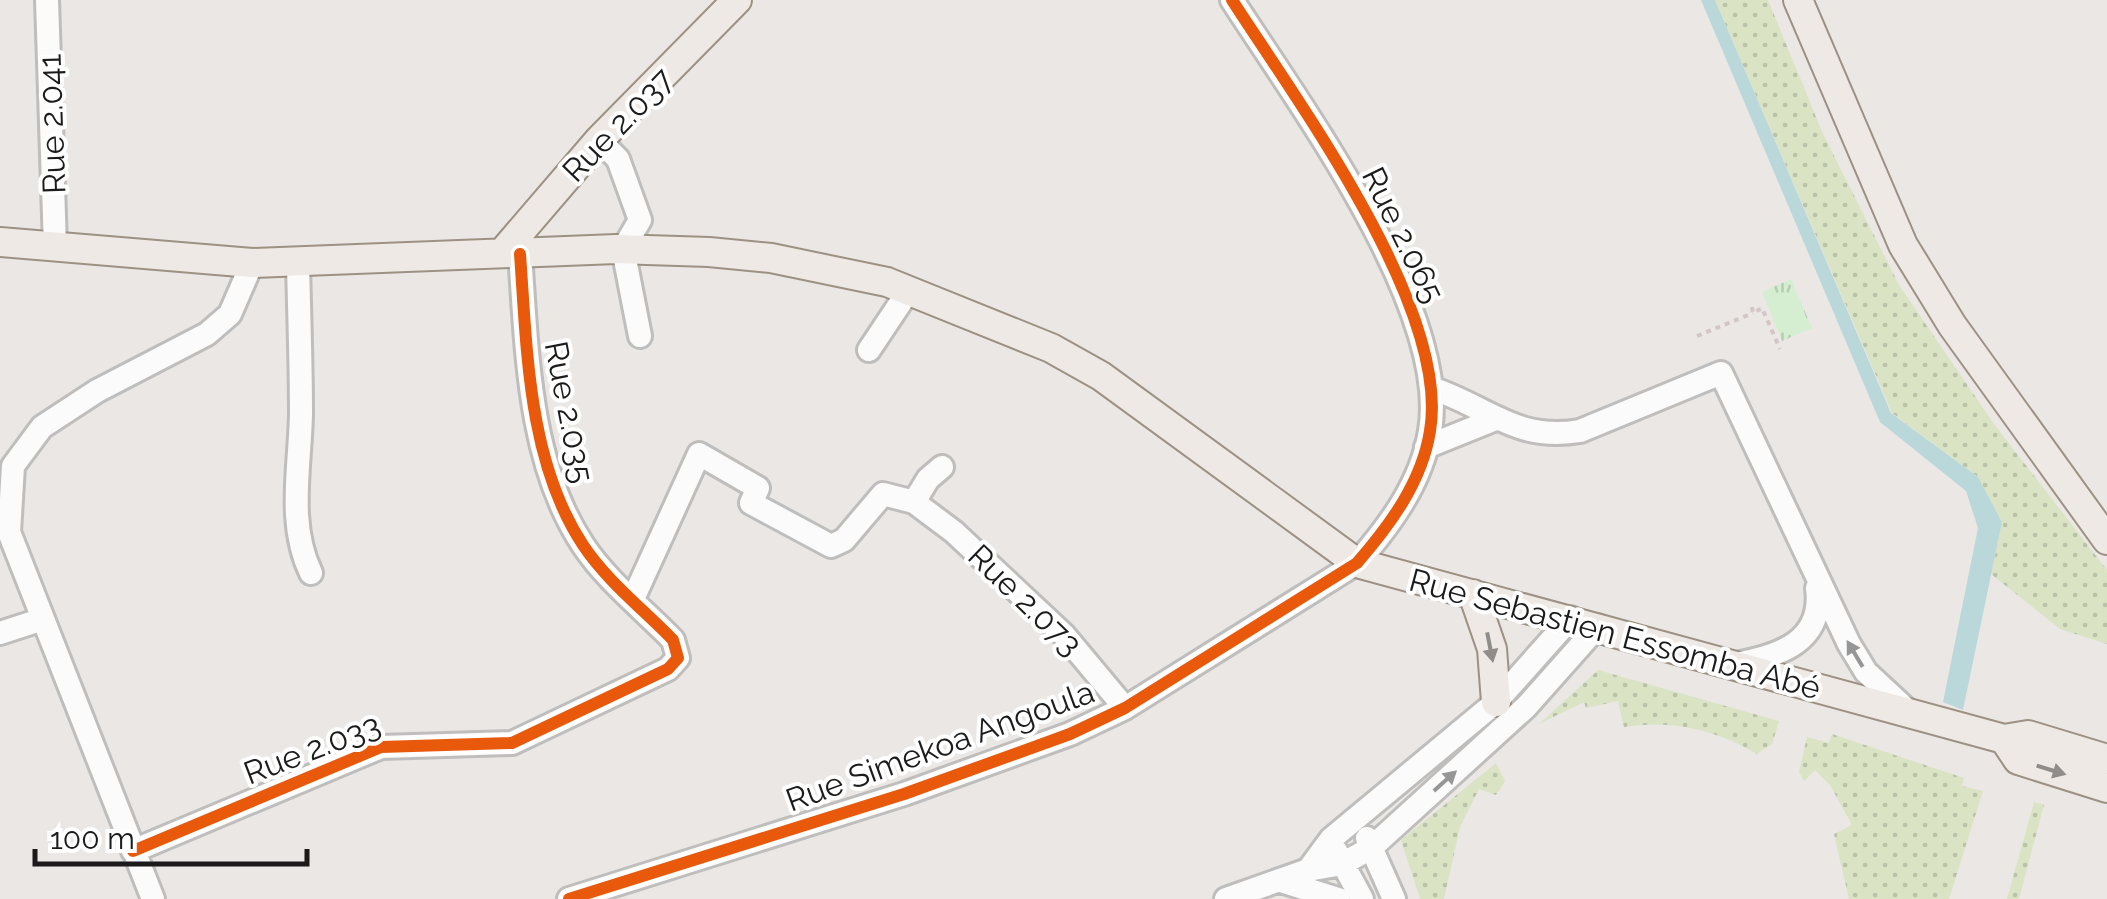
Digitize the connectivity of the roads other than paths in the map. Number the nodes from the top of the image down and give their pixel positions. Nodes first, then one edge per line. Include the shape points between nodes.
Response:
1 (47, 0) edge
2 (737, 0) edge
3 (1232, 0) edge
4 (1798, 0) edge
5 (598, 140) junction
6 (0, 242) edge
7 (54, 248) junction
8 (623, 249) junction
9 (511, 254) junction
10 (298, 261) junction
11 (252, 263) junction
12 (909, 290) junction
13 (640, 336) dead end
14 (869, 350) dead end
15 (1431, 388) junction
16 (1494, 420) junction
17 (1426, 447) junction
18 (942, 467) dead end
19 (914, 502) junction
20 (2107, 540) edge
21 (1357, 563) junction
22 (311, 573) dead end
23 (1815, 575) junction
24 (1473, 594) junction
25 (633, 599) junction
26 (44, 620) junction
27 (1584, 622) junction
28 (0, 634) edge
29 (678, 658) joint
30 (1732, 665) junction
31 (1496, 702) junction
32 (1126, 708) junction
33 (1916, 716) junction
34 (2004, 739) junction
35 (2107, 760) edge
36 (2107, 788) edge
37 (1359, 818) junction
38 (1398, 824) junction
39 (1330, 838) junction
40 (1371, 848) junction
41 (133, 850) junction
42 (1342, 864) junction
43 (1308, 870) junction
44 (1281, 881) junction
45 (153, 899) edge
46 (569, 899) edge
47 (1226, 899) edge
48 (1338, 899) edge
49 (1362, 899) edge
50 (1394, 899) edge

1 - 7 street, Rue 2.041
2 - 5 main road, Rue 2.037
3 - 15 street, Rue 2.065 via 1313,123 1382,250 1416,320
4 - 20 main road via 1903,245 1952,325
5 - 8 street via 618,159 640,220
5 - 9 main road, Rue 2.037
6 - 7 main road, Rue Sebastien Essomba Abé
7 - 11 main road, Rue Sebastien Essomba Abé
8 - 9 main road, Rue Sebastien Essomba Abé
8 - 12 main road, Rue Sebastien Essomba Abé via 771,258
8 - 13 street
9 - 10 main road, Rue Sebastien Essomba Abé
9 - 25 street, Rue 2.035 via 547,466 560,506 585,548
10 - 11 main road, Rue Sebastien Essomba Abé
10 - 22 street via 297,523
11 - 26 street via 230,314 208,334 97,390 42,427 13,466 10,532
12 - 14 street
12 - 21 main road, Rue Sebastien Essomba Abé via 1051,348 1101,376
15 - 16 street
15 - 17 street, Rue 2.065
16 - 17 street
16 - 23 street via 1546,434 1580,431 1721,373
17 - 21 street, Rue 2.065 via 1421,469 1386,529
18 - 19 street
19 - 25 street via 882,494 844,540 830,546 750,502 758,488 698,454
19 - 32 street, Rue 2.073 via 1064,635
21 - 24 main road, Rue Sebastien Essomba Abé
21 - 32 street, Rue Simekoa Angoula
23 - 30 street via 1817,619 1809,632 1769,658
33 -> 23 street via 1866,672
24 - 27 main road, Rue Sebastien Essomba Abé
24 -> 31 main road via 1492,648
25 - 29 street, Rue 2.035 via 673,640
26 - 28 street
26 - 41 street
27 - 30 main road, Rue Sebastien Essomba Abé
27 - 31 street
38 -> 27 street via 1526,707
29 - 41 street, Rue 2.033 via 668,669 512,743 381,747
30 - 33 main road, Rue Sebastien Essomba Abé
31 - 37 street
32 - 46 street, Rue Simekoa Angoula via 904,794
33 - 34 main road, Rue Sebastien Essomba Abé
34 - 35 main road, Rue Sebastien Essomba Abé via 2028,735
34 -> 36 main road via 2018,760
37 - 39 street
37 - 40 street
38 - 40 street
38 - 50 street via 1390,853
39 - 42 street
39 - 43 street
40 - 42 street
40 - 50 street
41 - 45 street
42 - 43 street
42 - 49 street
43 - 44 street
44 - 47 street
44 - 48 street

